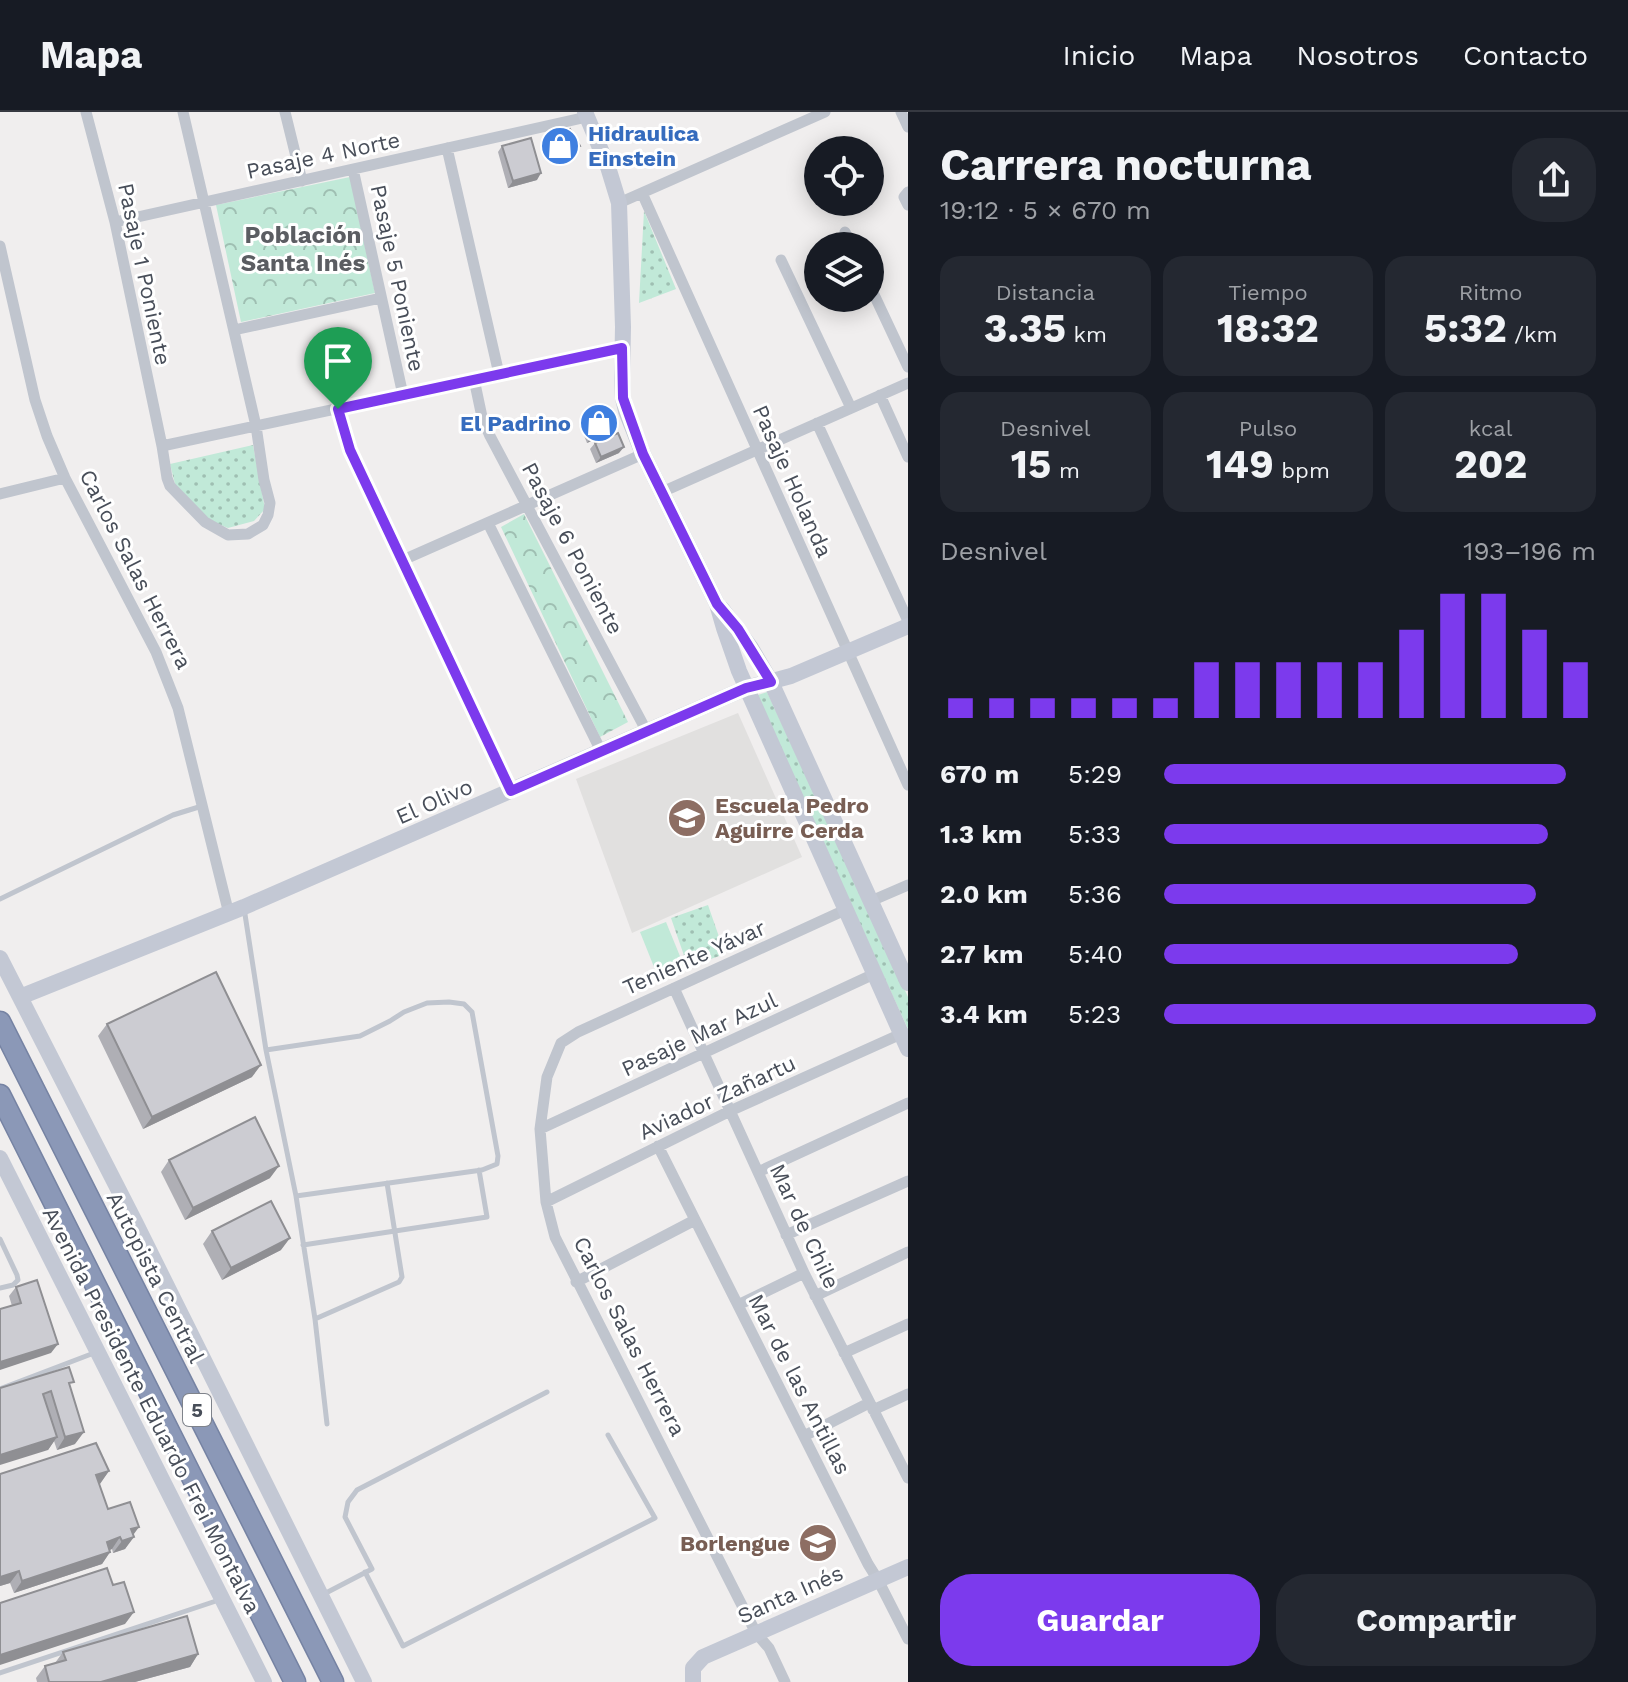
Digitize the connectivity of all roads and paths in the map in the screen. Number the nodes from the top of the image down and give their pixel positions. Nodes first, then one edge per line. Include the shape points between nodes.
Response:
1 (86, 112) edge
2 (183, 112) edge
3 (285, 112) edge
4 (825, 112) edge
5 (901, 112) edge
6 (586, 115) edge
7 (908, 127) edge
8 (447, 148) junction
9 (353, 169) junction
10 (302, 181) junction
11 (642, 193) junction
12 (204, 202) junction
13 (619, 203) junction
14 (115, 222) junction
15 (0, 246) edge
16 (781, 260) dead end
17 (381, 298) junction
18 (882, 312) edge
19 (234, 330) junction
20 (622, 348) junction
21 (908, 367) edge
22 (499, 374) junction
23 (474, 379) junction
24 (908, 383) edge
25 (403, 395) junction
26 (880, 395) junction
27 (851, 408) junction
28 (338, 409) junction
29 (817, 423) junction
30 (256, 426) junction
31 (162, 446) junction
32 (758, 450) junction
33 (643, 454) junction
34 (908, 457) edge
35 (65, 478) junction
36 (662, 492) junction
37 (0, 494) edge
38 (528, 505) junction
39 (488, 523) junction
40 (403, 560) junction
41 (717, 604) junction
42 (908, 623) edge
43 (848, 652) junction
44 (771, 682) junction
45 (746, 688) junction
46 (647, 732) junction
47 (601, 751) junction
48 (908, 785) edge
49 (511, 791) junction
50 (203, 806) junction
51 (908, 885) edge
52 (0, 899) edge
53 (871, 901) junction
54 (236, 910) junction
55 (845, 910) junction
56 (0, 958) edge
57 (874, 974) junction
58 (908, 983) edge
59 (674, 988) junction
60 (20, 997) junction
61 (0, 1003) edge
62 (0, 1022) edge
63 (906, 1039) edge
64 (561, 1043) joint
65 (266, 1050) junction
66 (704, 1054) junction
67 (25, 1072) junction
68 (0, 1095) edge
69 (908, 1103) edge
70 (730, 1111) junction
71 (540, 1129) junction
72 (658, 1146) junction
73 (0, 1158) edge
74 (479, 1170) junction
75 (758, 1172) junction
76 (908, 1181) edge
77 (387, 1183) junction
78 (296, 1196) junction
79 (546, 1202) junction
80 (695, 1220) junction
81 (395, 1231) junction
82 (786, 1235) junction
83 (0, 1239) edge
84 (303, 1245) junction
85 (908, 1252) edge
86 (804, 1273) junction
87 (576, 1282) junction
88 (0, 1288) edge
89 (815, 1296) junction
90 (738, 1305) junction
91 (315, 1319) junction
92 (908, 1324) edge
93 (99, 1352) junction
94 (844, 1353) junction
95 (0, 1389) edge
96 (547, 1392) dead end
97 (908, 1394) edge
98 (871, 1407) junction
99 (327, 1424) dead end
100 (608, 1435) dead end
101 (804, 1436) junction
102 (907, 1473) edge
103 (908, 1567) edge
104 (365, 1572) junction
105 (878, 1580) junction
106 (321, 1595) junction
107 (223, 1598) junction
108 (756, 1633) junction
109 (908, 1639) edge
110 (0, 1673) edge
111 (693, 1675) edge
112 (264, 1682) edge
113 (295, 1682) edge
114 (333, 1682) edge
115 (364, 1682) edge
116 (785, 1682) edge

1 - 14 street, Pasaje 1 Poniente
2 - 12 street, Pasaje 1 Poniente
3 - 10 street
4 - 11 street
5 - 7 street
6 - 8 street, Pasaje 4 Norte
6 - 13 street
8 - 9 street, Pasaje 4 Norte
8 - 22 street
9 - 10 street, Pasaje 4 Norte
9 - 17 street, Pasaje 5 Poniente
10 - 12 street, Pasaje 4 Norte
11 - 13 street
11 - 32 street, Pasaje Holanda
12 - 14 street, Pasaje 4 Norte
12 - 19 street, Pasaje 1 Poniente
13 - 20 street
14 - 31 street, Pasaje 1 Poniente
15 - 35 street, Carlos Salas Herrera via 35,400
16 - 27 street
17 - 19 street
17 - 25 street, Pasaje 5 Poniente
18 - 21 street
19 - 30 street, Pasaje 1 Poniente
20 - 22 street
20 - 33 street via 623,398
22 - 23 street
23 - 25 street
23 - 38 street, Pasaje 6 Poniente via 485,425
24 - 26 street
25 - 28 street
26 - 27 street
26 - 34 street
27 - 29 street
28 - 30 street
28 - 40 street via 350,450
29 - 32 street
29 - 42 street
30 - 31 street
30 - 31 street, Pasaje 1 Poniente via 270,503 263,525 248,534 228,535 196,513 170,486
32 - 36 street
32 - 43 street, Pasaje Holanda
33 - 36 street
33 - 38 street
35 - 37 street
35 - 50 street, Carlos Salas Herrera via 162,667 183,724
36 - 41 street
38 - 39 street
38 - 46 street, Pasaje 6 Poniente
39 - 40 street
39 - 47 street
40 - 49 street
41 - 44 street
41 - 45 street
42 - 43 street, El Olivo
43 - 44 street, El Olivo
43 - 48 street, Pasaje Holanda
44 - 45 street, El Olivo
44 - 53 street
45 - 46 street, El Olivo
45 - 55 street
46 - 47 street, El Olivo
47 - 49 street, El Olivo
49 - 54 street, El Olivo
50 - 52 lane via 173,815
50 - 54 street, Carlos Salas Herrera
51 - 53 street
53 - 58 street
54 - 60 street, El Olivo
54 - 65 lane
55 - 57 street
55 - 59 street, Teniente Yávar
56 - 60 street
57 - 63 street
57 - 66 street, Pasaje Mar Azul
59 - 64 street, Teniente Yávar
59 - 66 street, Mar de Chile
60 - 106 street
61 - 67 highway
62 - 67 highway, Autopista Central / 5
63 - 70 street, Aviador Zañartu
64 - 71 street, Carlos Salas Herrera via 547,1077
65 - 74 lane via 360,1036 427,1003 464,1004 472,1012 498,1156 493,1167
65 - 78 lane
66 - 70 street, Mar de Chile
66 - 71 street, Pasaje Mar Azul
67 - 114 highway, Autopista Central / 5
68 - 113 highway, 5
69 - 75 street
70 - 72 street, Aviador Zañartu
70 - 75 street, Mar de Chile
71 - 79 street, Carlos Salas Herrera
72 - 79 street, Aviador Zañartu
72 - 80 street, Mar de las Antillas
73 - 93 street, Avenida Presidente Eduardo Frei Montalva
74 - 77 lane
74 - 81 lane via 487,1217
75 - 82 street, Mar de Chile
76 - 82 street
77 - 78 lane
77 - 81 lane
78 - 84 lane
79 - 87 street, Carlos Salas Herrera
80 - 87 street
80 - 90 street, Mar de las Antillas
81 - 84 lane
81 - 91 lane via 399,1282
82 - 86 street, Mar de Chile
83 - 88 lane via 18,1280
84 - 91 lane
85 - 89 street
86 - 89 street, Mar de Chile
86 - 90 street
87 - 108 street, Carlos Salas Herrera
89 - 94 street, Mar de Chile
90 - 101 street, Mar de las Antillas
91 - 99 lane
92 - 94 street
93 - 95 lane
93 - 107 street, Avenida Presidente Eduardo Frei Montalva
94 - 98 street, Mar de Chile
96 - 104 lane via 357,1490 345,1517 372,1569
97 - 98 street
98 - 101 street
98 - 102 street, Mar de Chile
100 - 104 lane via 655,1518 403,1646
101 - 105 street, Mar de las Antillas
103 - 105 street, Santa Inés
104 - 106 lane
105 - 108 street, Santa Inés
105 - 109 street, Mar de las Antillas
106 - 115 street
107 - 110 lane
107 - 112 street, Avenida Presidente Eduardo Frei Montalva
108 - 111 street, Santa Inés via 703,1657
108 - 116 street, Carlos Salas Herrera

